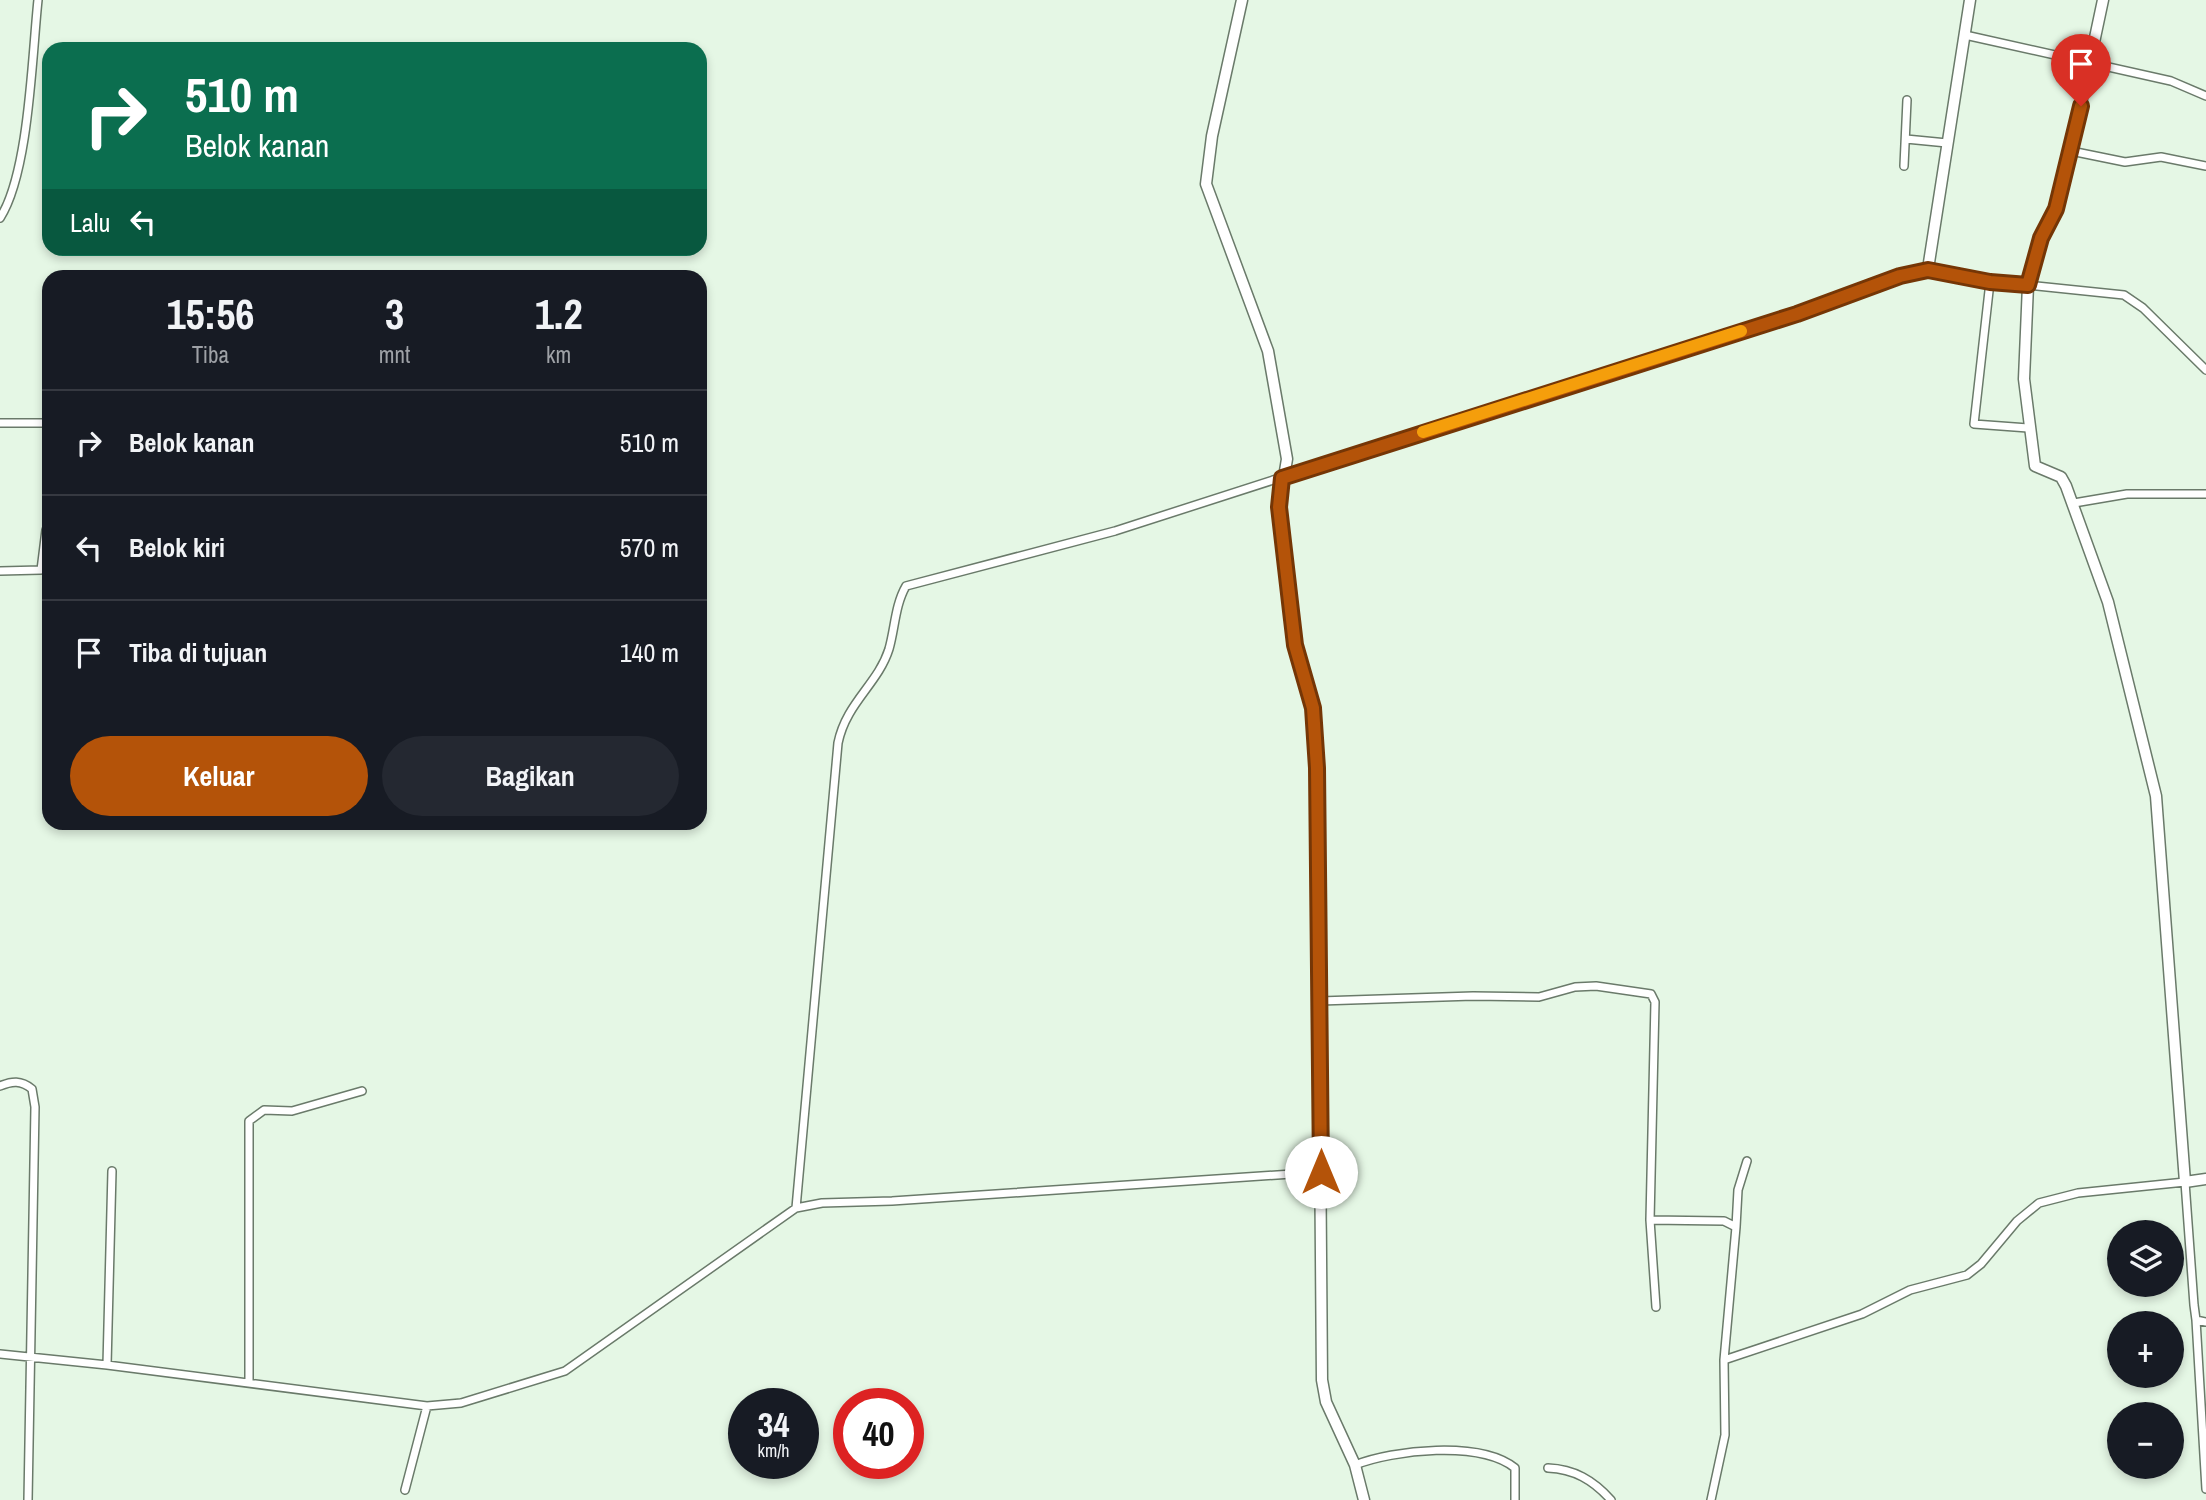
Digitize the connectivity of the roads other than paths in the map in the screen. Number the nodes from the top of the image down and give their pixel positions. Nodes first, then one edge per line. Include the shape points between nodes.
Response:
1 (38, 0) edge
2 (1242, 0) edge
3 (1970, 0) edge
4 (2103, 0) edge
5 (1965, 35) junction
6 (2090, 61) junction
7 (2206, 96) edge
8 (1907, 100) dead end
9 (1906, 139) junction
10 (1947, 143) junction
11 (2071, 150) junction
12 (1904, 166) dead end
13 (2206, 166) edge
14 (0, 218) edge
15 (1928, 270) junction
16 (1990, 282) junction
17 (2028, 285) junction
18 (2206, 370) edge
19 (0, 423) edge
20 (42, 423) edge
21 (2028, 428) junction
22 (1282, 478) junction
23 (2206, 494) edge
24 (2074, 503) junction
25 (42, 562) edge
26 (0, 570) edge
27 (1320, 1001) junction
28 (0, 1086) edge
29 (362, 1091) dead end
30 (1747, 1161) dead end
31 (112, 1171) dead end
32 (1321, 1172) junction
33 (2206, 1179) edge
34 (2185, 1182) junction
35 (796, 1208) junction
36 (1650, 1220) junction
37 (1735, 1227) junction
38 (1656, 1307) dead end
39 (2196, 1320) junction
40 (2206, 1322) edge
41 (0, 1354) edge
42 (29, 1357) junction
43 (1724, 1360) junction
44 (107, 1365) junction
45 (249, 1383) junction
46 (427, 1406) junction
47 (1355, 1465) junction
48 (1548, 1468) dead end
49 (2206, 1489) edge
50 (405, 1490) dead end
51 (28, 1500) edge
52 (1364, 1500) edge
53 (1515, 1500) edge
54 (1611, 1500) edge
55 (1711, 1500) edge

1 - 14 street via 22,146 15,186
2 - 22 street via 1206,184 1268,351 1287,459
3 - 5 street
4 - 6 street
5 - 6 street
5 - 10 street
6 - 7 street via 2171,80
6 - 11 street
8 - 9 street
9 - 10 street
9 - 12 street
10 - 15 street
11 - 13 street via 2126,162 2161,157
11 - 17 street via 2056,209 2041,238
15 - 16 street
15 - 22 street
16 - 17 street
16 - 21 street via 1975,425
17 - 18 street via 2124,295
17 - 21 street via 2024,369
19 - 20 street
21 - 24 street via 2035,466 2061,477
22 - 27 street via 1279,507 1295,645 1314,721
22 - 35 street via 1115,531 906,586 884,661 853,704 838,743
23 - 24 street via 2127,494
24 - 34 street via 2108,602 2156,796
25 - 26 street via 41,570
27 - 32 street
27 - 36 street via 1539,997 1596,986 1651,994 1655,1002
28 - 42 street via 15,1081 24,1084 32,1089 35,1107
29 - 45 street via 292,1111 264,1110 249,1121
30 - 37 street via 1738,1190
31 - 44 street
32 - 35 street
32 - 47 street via 1322,1380 1326,1402
33 - 34 street
34 - 39 street
34 - 43 street via 2039,1203 2017,1220 1967,1275 1910,1290 1862,1314
35 - 46 street via 565,1370 461,1403
36 - 37 street via 1724,1222
36 - 38 street
37 - 43 street
39 - 40 street
39 - 49 street
41 - 42 street
42 - 44 street
42 - 51 street
43 - 55 street via 1725,1435
44 - 45 street
45 - 46 street
46 - 50 street
47 - 52 street
47 - 53 street via 1406,1451 1453,1451 1491,1458 1515,1468
48 - 54 street via 1582,1475

